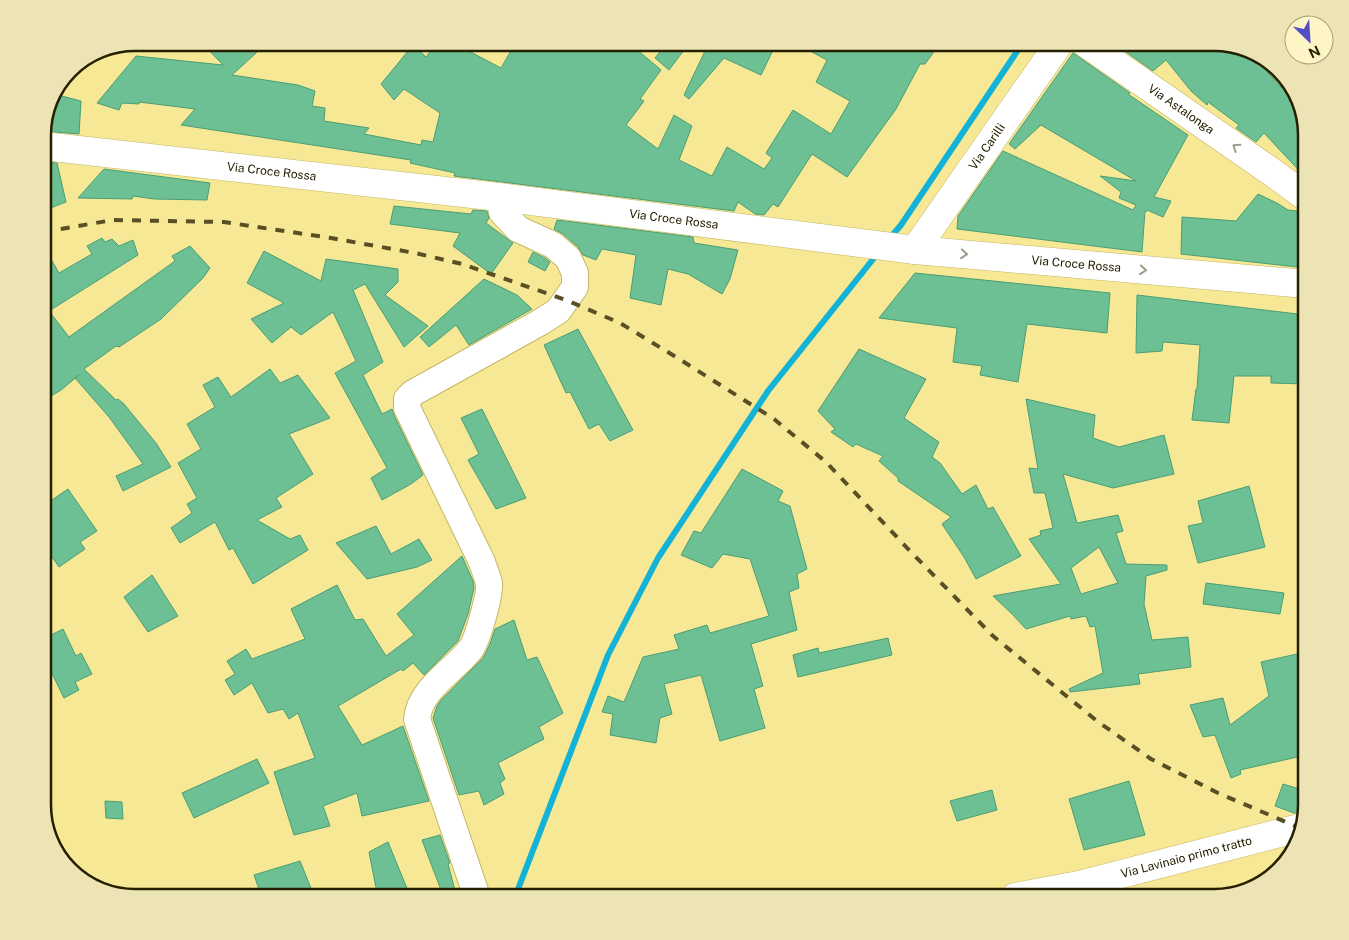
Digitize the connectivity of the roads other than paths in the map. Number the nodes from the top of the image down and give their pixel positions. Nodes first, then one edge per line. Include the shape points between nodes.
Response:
1 (1053, 51) edge
2 (1097, 51) edge
3 (51, 147) edge
4 (1298, 191) edge
5 (499, 197) junction
6 (909, 249) junction
7 (1298, 283) edge
8 (1294, 830) edge
9 (474, 889) edge
10 (1090, 889) edge

1 - 6 main road, Via Carilli
4 -> 2 main road, Via Astalonga
3 - 5 main road, Via Croce Rossa
5 - 6 main road, Via Croce Rossa
5 - 9 street via 502,212 518,229 552,245 568,258 575,273 575,287 558,311 407,399 407,408 482,562 489,585 486,608 472,649 425,696 417,719
6 -> 7 main road, Via Croce Rossa
8 - 10 main road, Via Lavinaio primo tratto

